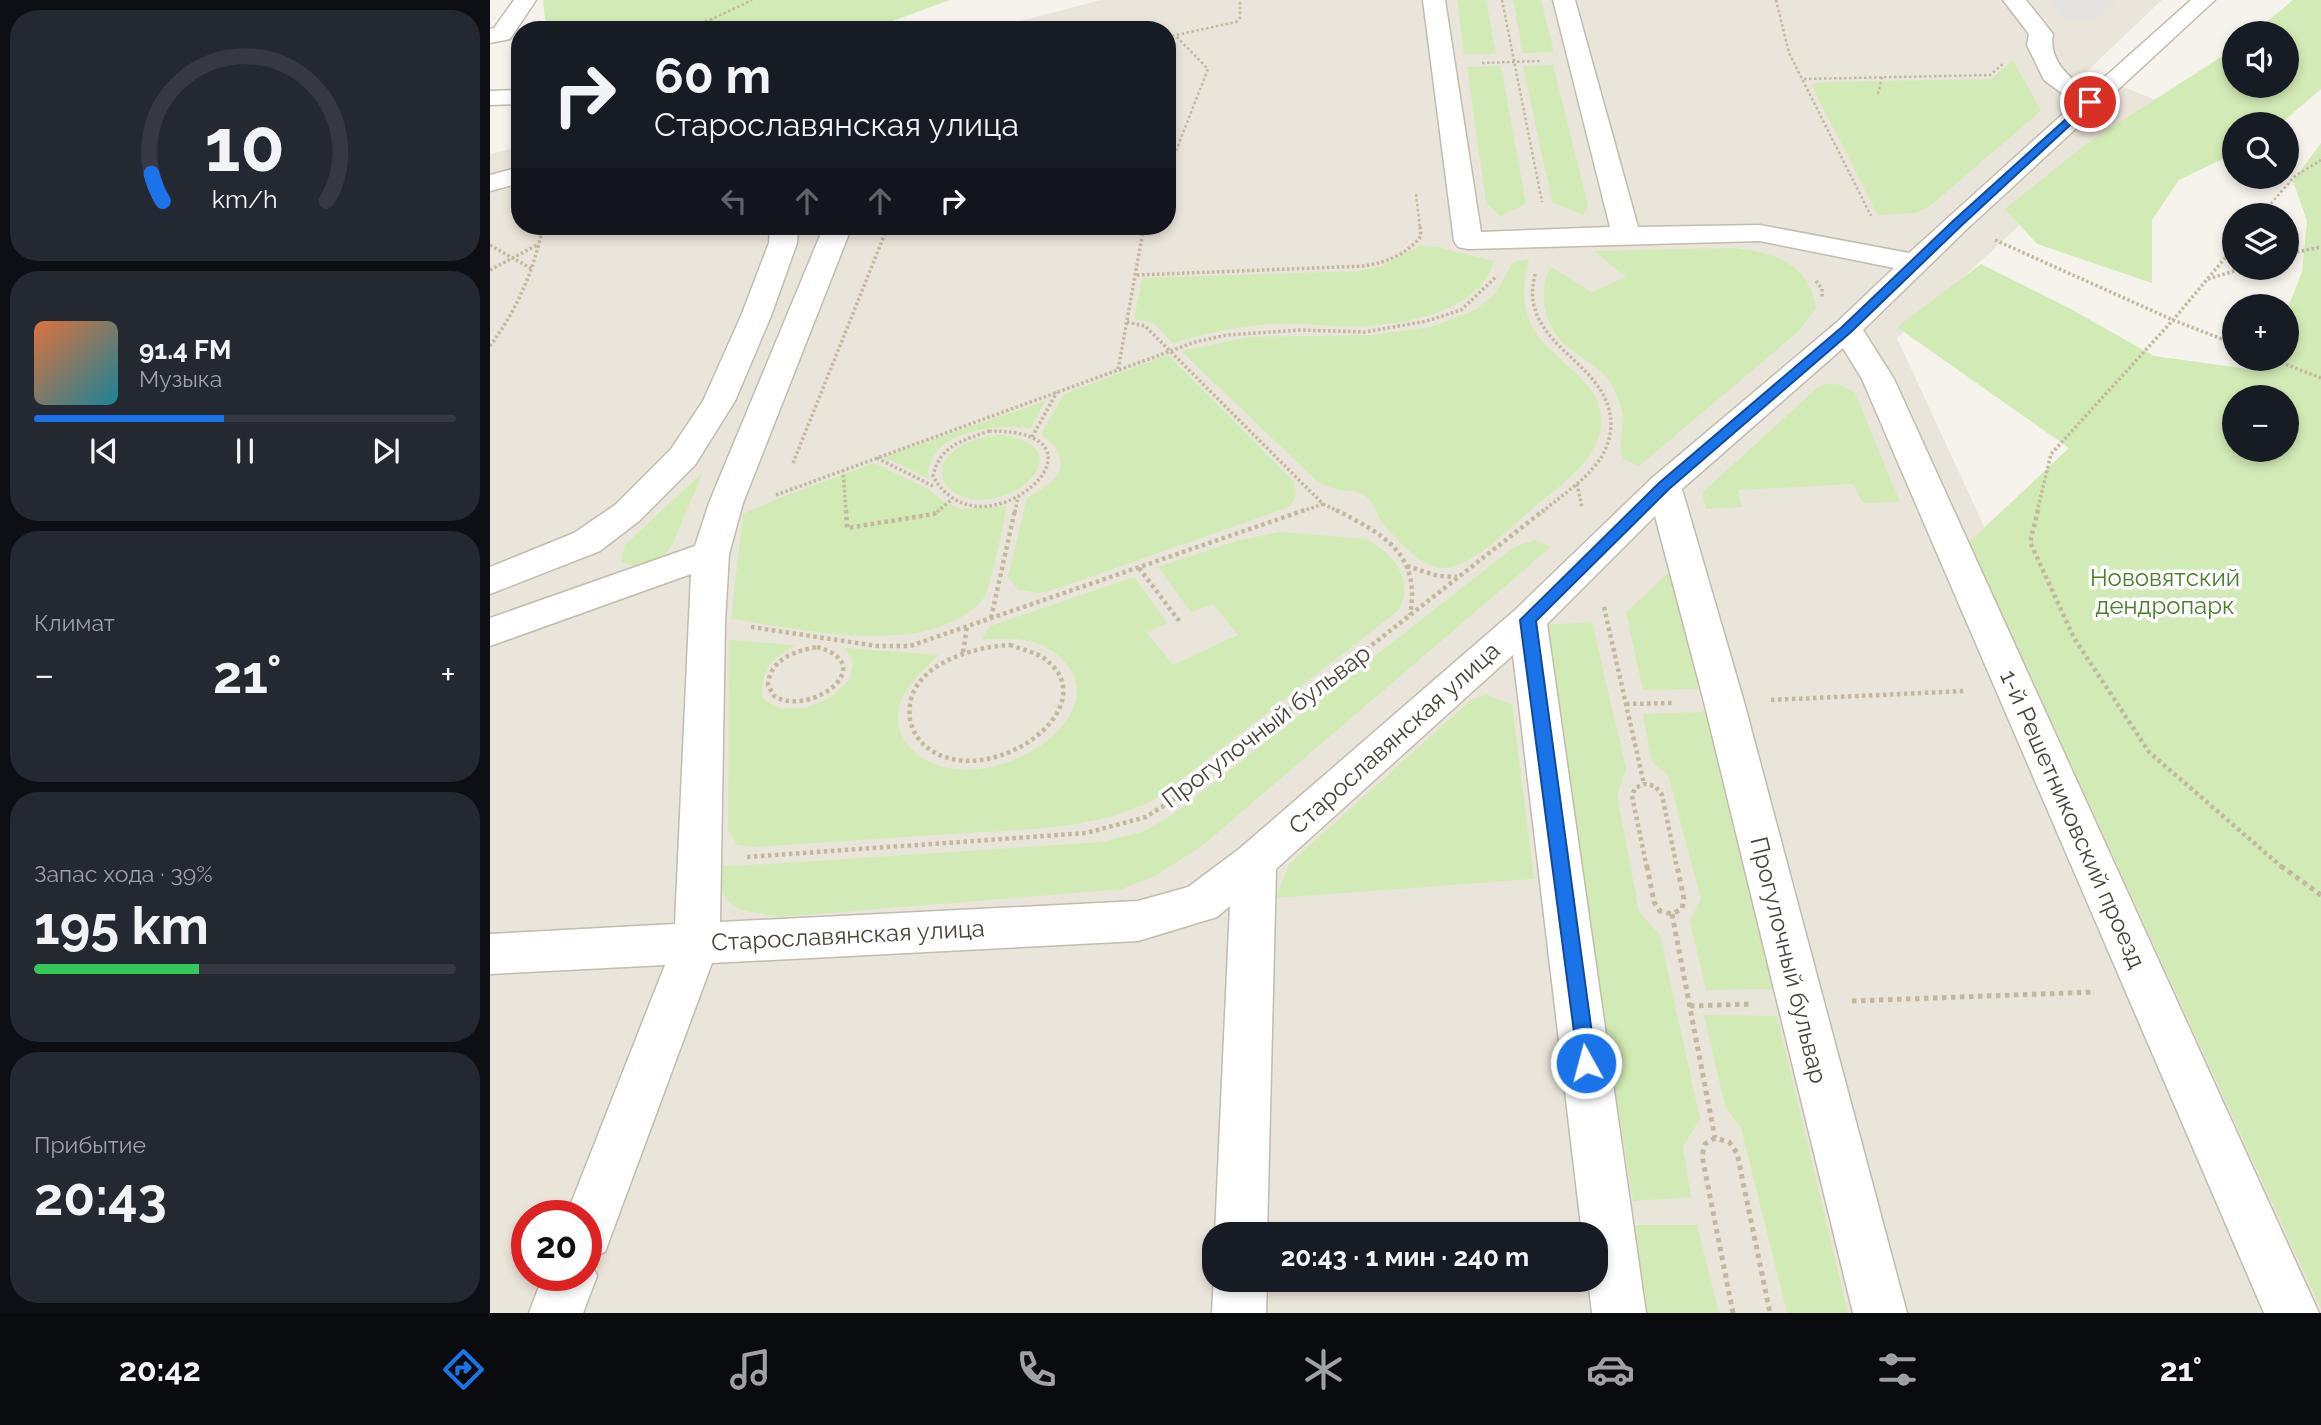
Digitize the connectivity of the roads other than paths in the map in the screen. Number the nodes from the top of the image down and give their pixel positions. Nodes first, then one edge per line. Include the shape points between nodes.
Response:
1 (525, 0) edge
2 (1434, 0) edge
3 (1564, 0) edge
4 (2014, 0) edge
5 (2204, 0) edge
6 (490, 36) edge
7 (511, 97) edge
8 (490, 98) edge
9 (2090, 102) junction
10 (511, 177) edge
11 (490, 183) edge
12 (783, 235) edge
13 (834, 235) edge
14 (1626, 235) junction
15 (1915, 263) junction
16 (1835, 315) junction
17 (1664, 486) junction
18 (711, 554) junction
19 (490, 581) edge
20 (1528, 620) junction
21 (490, 632) edge
22 (1254, 862) junction
23 (697, 942) junction
24 (490, 954) edge
25 (599, 1200) edge
26 (1241, 1222) edge
27 (564, 1291) edge
28 (1240, 1292) edge
29 (556, 1313) edge
30 (1239, 1313) edge
31 (1619, 1313) edge
32 (1880, 1313) edge
33 (2292, 1313) edge

1 - 6 street via 502,34
2 - 14 street via 1468,241
3 - 14 street
4 - 9 street via 2041,34 2039,45 2056,80
5 - 9 street, Старославянская улица
7 - 8 street
9 - 15 street, Старославянская улица
10 - 11 street
12 - 19 street via 719,401 683,457 627,513 587,542
13 - 18 street via 726,503
14 - 15 street via 1760,233
15 - 16 street, Старославянская улица
16 - 17 street, Старославянская улица
16 - 33 street, 1-й Решетниковский проезд via 1878,379
17 - 20 street, Старославянская улица
17 - 32 street, Прогулочный бульвар
18 - 21 street
18 - 23 street
20 - 22 street, Старославянская улица
20 - 31 street
22 - 23 street, Старославянская улица via 1201,903 1138,921
22 - 26 street
23 - 24 street, Старославянская улица
23 - 25 street
27 - 29 street
28 - 30 street

